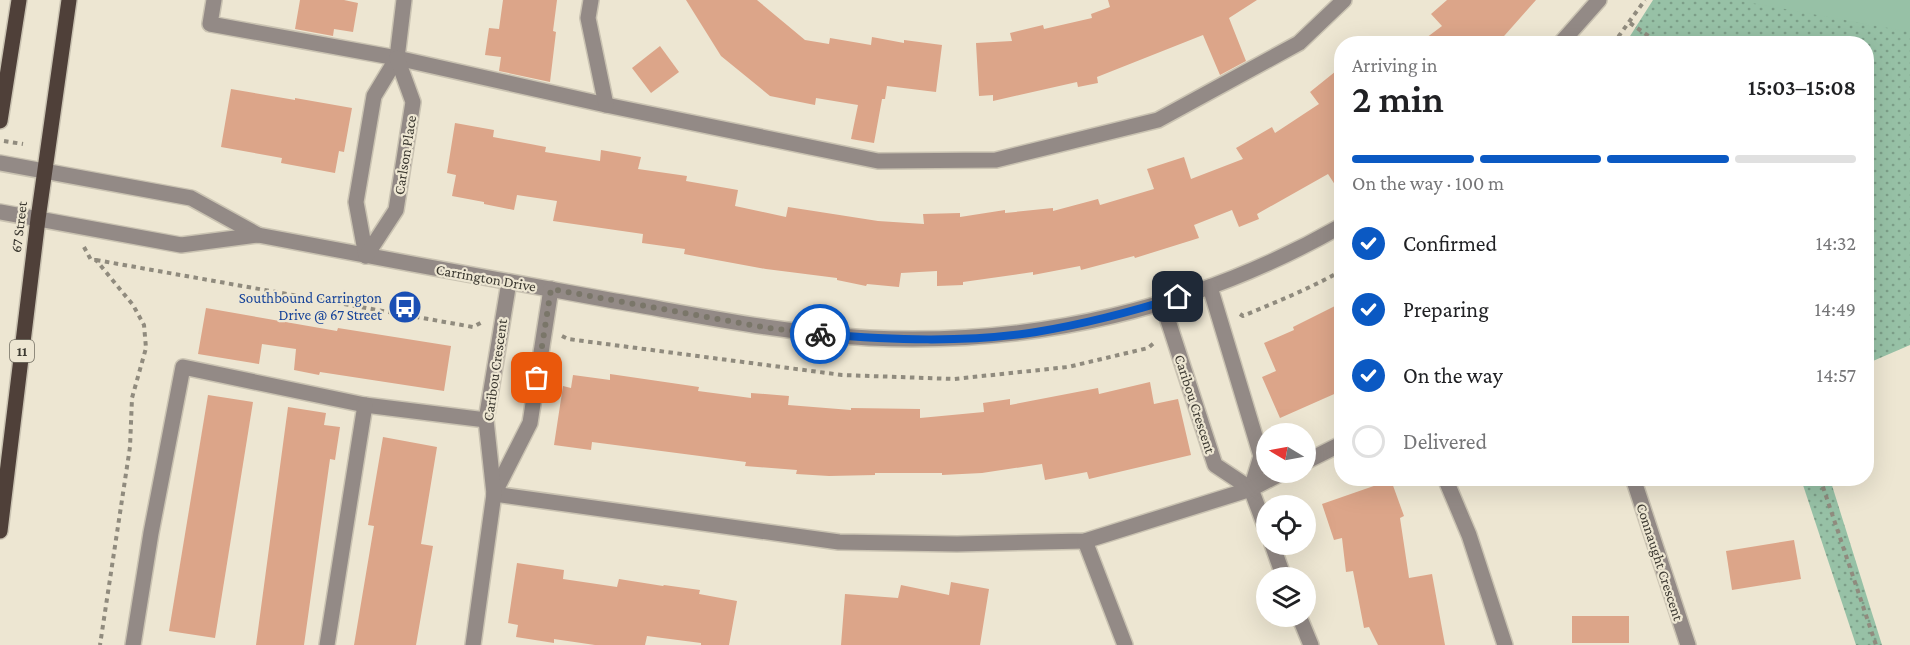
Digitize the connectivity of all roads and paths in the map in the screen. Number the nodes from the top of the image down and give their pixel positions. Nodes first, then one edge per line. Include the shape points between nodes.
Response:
1 (19, 0) edge
2 (69, 0) edge
3 (214, 0) edge
4 (404, 0) edge
5 (591, 0) edge
6 (1344, 0) edge
7 (1599, 0) edge
8 (1645, 0) edge
9 (1630, 23) junction
10 (1567, 36) edge
11 (1619, 36) edge
12 (1649, 36) edge
13 (397, 58) junction
14 (606, 105) junction
15 (0, 121) edge
16 (0, 163) edge
17 (45, 171) junction
18 (0, 212) edge
19 (38, 219) junction
20 (1334, 230) edge
21 (258, 236) junction
22 (88, 253) dead end
23 (366, 256) junction
24 (96, 260) junction
25 (1334, 276) edge
26 (509, 282) junction
27 (1210, 287) junction
28 (551, 289) junction
29 (1162, 302) junction
30 (1219, 318) junction
31 (481, 321) dead end
32 (1172, 334) junction
33 (560, 335) dead end
34 (365, 405) junction
35 (486, 420) junction
36 (1334, 448) edge
37 (1316, 456) edge
38 (1263, 483) edge
39 (1448, 486) edge
40 (1636, 486) edge
41 (1823, 486) edge
42 (1251, 489) junction
43 (494, 494) junction
44 (1256, 502) edge
45 (0, 531) edge
46 (1085, 541) junction
47 (1304, 627) edge
48 (100, 645) edge
49 (133, 645) edge
50 (327, 645) edge
51 (473, 645) edge
52 (1125, 645) edge
53 (1311, 645) edge
54 (1505, 645) edge
55 (1688, 645) edge
56 (1876, 645) edge

1 - 15 main road
2 - 17 main road, 67 Street / 11
3 - 13 street via 210,24
4 - 13 street, Carlson Place
5 - 14 street via 588,18
6 - 14 street via 1299,43 1158,120 996,160 878,161
7 - 10 street
8 - 9 path
9 - 11 path
9 - 12 path
13 - 14 street
13 - 23 street, Carlson Place via 374,96 356,202
13 - 23 street, Carlson Place via 413,102 396,210
16 - 17 street, Carrington Drive
17 - 19 main road, 67 Street / 11
17 - 21 street, Carrington Drive via 191,198
18 - 19 street, Carrington Drive
19 - 21 street, Carrington Drive via 181,245
19 - 45 main road, 67 Street / 11
20 - 27 street, Carrington Drive via 1244,275
21 - 23 street, Carrington Drive
22 - 24 path via 91,260
23 - 26 street, Carrington Drive
24 - 31 path via 473,327
24 - 48 path via 133,305 144,325 146,348 132,398 130,447
25 - 30 path via 1243,316 1234,312
26 - 28 street, Carrington Drive
26 - 35 street, Caribou Crescent
27 - 29 street, Carrington Drive
27 - 30 street
28 - 29 street, Carrington Drive via 768,328 870,338 980,337 1034,332
28 - 43 street, Caribou Crescent via 530,423
29 - 32 street, Caribou Crescent
30 - 42 street via 1260,456
32 - 33 path via 1158,339 1149,348 1097,361 954,379 833,374
32 - 42 street, Caribou Crescent via 1215,465
34 - 35 street
34 - 49 street via 183,367
34 - 50 street
35 - 43 street, Caribou Crescent
36 - 37 street
38 - 42 street
39 - 54 street
40 - 55 street, Connaught Crescent
41 - 56 path
42 - 44 street
42 - 46 street
43 - 46 street via 839,542
43 - 51 street, Caribou Crescent
46 - 52 street
47 - 53 street

